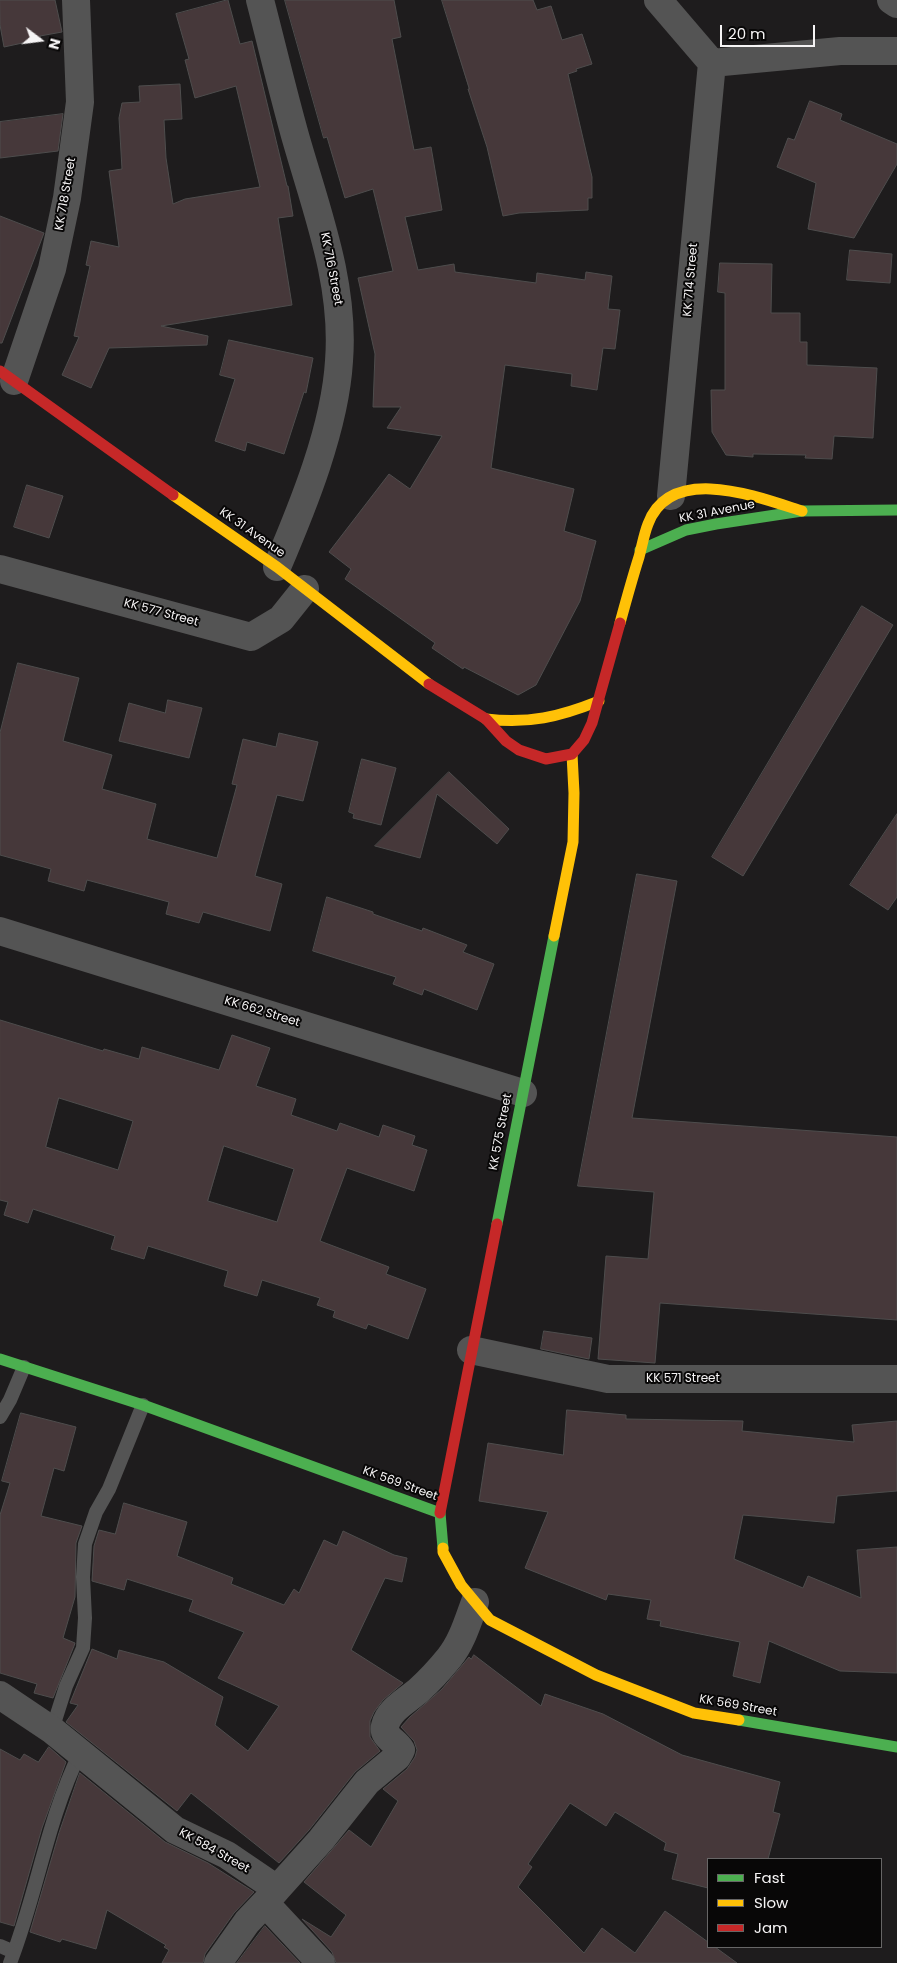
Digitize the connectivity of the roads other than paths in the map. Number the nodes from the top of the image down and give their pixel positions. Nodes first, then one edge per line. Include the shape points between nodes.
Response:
1 (76, 0) edge
2 (260, 0) edge
3 (658, 0) edge
4 (891, 0) edge
5 (897, 4) edge
6 (897, 51) edge
7 (712, 64) junction
8 (7, 376) edge
9 (671, 496) junction
10 (897, 510) edge
11 (802, 511) junction
12 (640, 550) junction
13 (277, 567) junction
14 (0, 569) edge
15 (304, 589) junction
16 (600, 701) junction
17 (486, 719) junction
18 (572, 754) junction
19 (0, 931) edge
20 (523, 1093) junction
21 (471, 1350) junction
22 (0, 1359) edge
23 (24, 1366) junction
24 (897, 1379) edge
25 (143, 1405) junction
26 (0, 1417) edge
27 (440, 1513) junction
28 (475, 1602) junction
29 (0, 1696) edge
30 (52, 1730) junction
31 (897, 1747) edge
32 (80, 1753) junction
33 (271, 1896) junction
34 (0, 1946) edge
35 (12, 1958) edge
36 (218, 1963) edge
37 (322, 1963) edge

1 - 8 street, KK 718 Street via 80,102 68,198 52,269
2 - 13 street, KK 716 Street via 296,139 322,221 339,306 340,361 333,410 293,530
3 - 7 street
4 - 5 street
6 - 7 street via 840,51
7 - 9 street, KK 714 Street
8 - 13 street, KK 31 Avenue
9 - 11 street, KK 31 Avenue via 690,490 734,491
9 - 12 street, KK 31 Avenue via 658,506 648,523
10 - 11 street, KK 31 Avenue
11 - 12 street, KK 31 Avenue via 686,530
12 - 16 street, KK 31 Avenue
13 - 15 street, KK 31 Avenue
14 - 15 street, KK 577 Street via 251,637 281,619
15 - 17 street, KK 31 Avenue via 419,678
16 - 17 street, KK 31 Avenue via 540,721
16 - 18 street, KK 31 Avenue via 584,740
17 - 18 street, KK 31 Avenue via 519,750 546,759
18 - 20 street, KK 575 Street via 573,842
19 - 20 street, KK 662 Street
20 - 21 street, KK 575 Street
21 - 24 street, KK 571 Street via 608,1379
21 - 27 street, KK 575 Street
22 - 23 street, KK 569 Street
23 - 25 street, KK 569 Street
23 - 26 lane
25 - 27 street, KK 569 Street
25 - 30 lane via 85,1544 82,1648
27 - 28 street, KK 569 Street via 444,1552 461,1585
28 - 31 street, KK 569 Street via 490,1620 544,1649 596,1675 694,1713
28 - 33 street via 463,1634 449,1658 419,1690 399,1705 385,1725 387,1737 401,1750 397,1757 367,1782
29 - 30 street, KK 584 Street
30 - 32 street, KK 584 Street
32 - 33 street, KK 584 Street via 175,1830 227,1855
32 - 35 lane via 65,1783
33 - 36 street via 247,1922
33 - 37 street, KK 584 Street
34 - 35 lane

